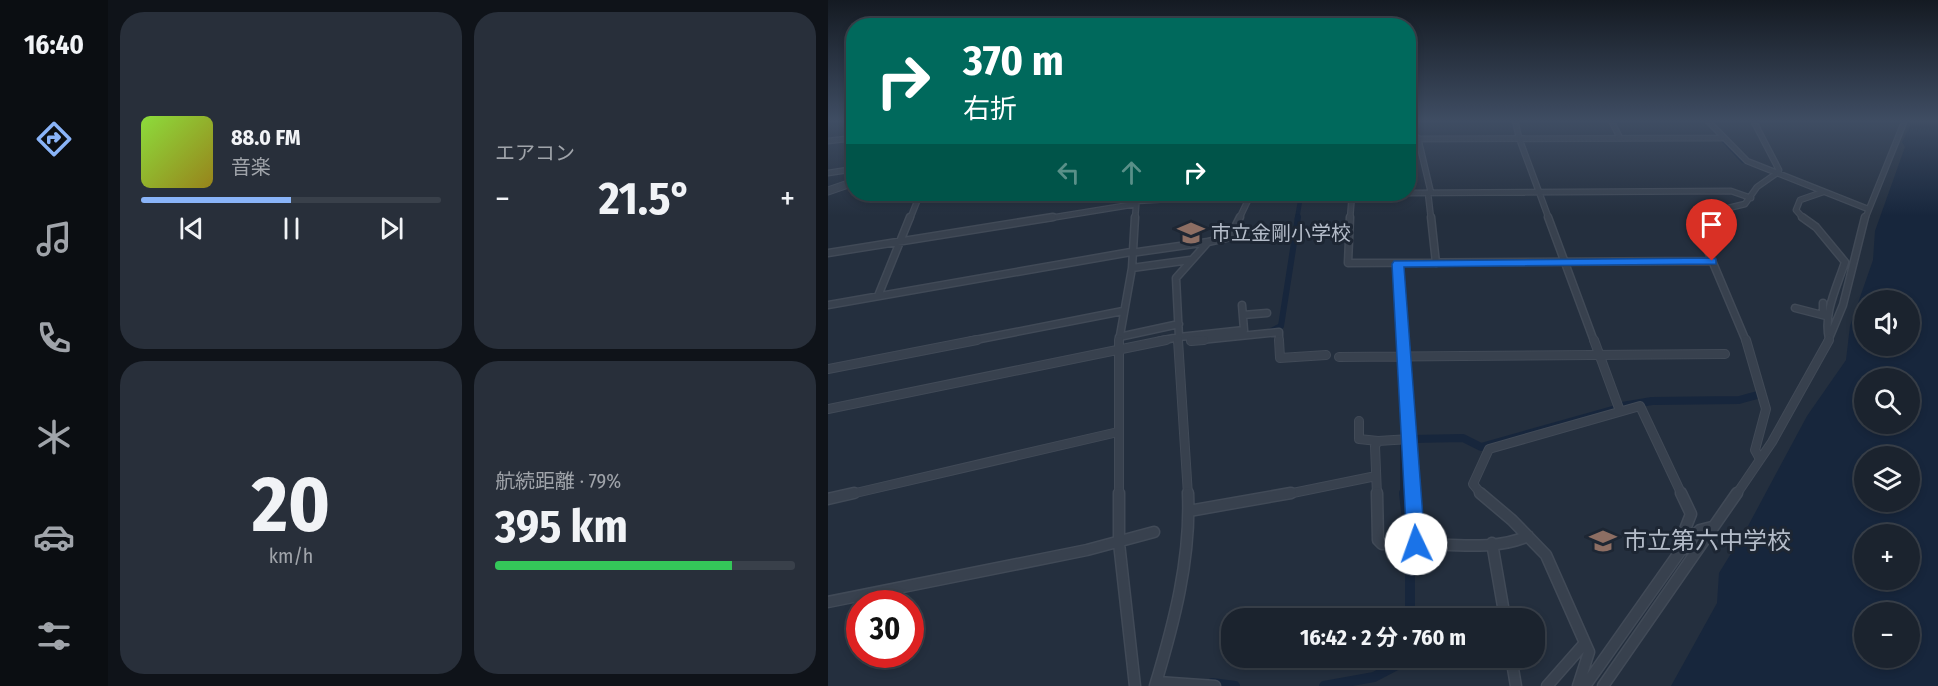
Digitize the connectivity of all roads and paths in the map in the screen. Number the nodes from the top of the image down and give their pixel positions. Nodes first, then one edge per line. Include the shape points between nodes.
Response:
1 (1421, 152) edge
2 (1524, 152) edge
3 (1736, 152) edge
4 (1770, 152) edge
5 (1892, 152) edge
6 (846, 170) edge
7 (1777, 172) junction
8 (828, 173) edge
9 (846, 185) edge
10 (828, 191) edge
11 (1823, 192) junction
12 (1430, 193) junction
13 (1539, 193) junction
14 (1416, 194) edge
15 (1751, 198) junction
16 (917, 201) edge
17 (1162, 201) edge
18 (1248, 201) edge
19 (1351, 201) edge
20 (1136, 203) junction
21 (1868, 209) junction
22 (901, 241) junction
23 (1208, 242) junction
24 (828, 253) edge
25 (1131, 253) junction
26 (1190, 260) junction
27 (1712, 261) junction
28 (1565, 262) junction
29 (1436, 263) junction
30 (1398, 264) junction
31 (1132, 268) junction
32 (878, 296) junction
33 (1823, 303) dead end
34 (828, 305) edge
35 (1242, 305) dead end
36 (1795, 308) dead end
37 (1123, 311) junction
38 (1267, 313) dead end
39 (1243, 315) junction
40 (1825, 315) junction
41 (1179, 324) junction
42 (1119, 337) junction
43 (1829, 339) junction
44 (1178, 340) junction
45 (1118, 349) junction
46 (1725, 354) dead end
47 (1326, 355) dead end
48 (1599, 355) junction
49 (1403, 356) junction
50 (1339, 357) dead end
51 (828, 369) edge
52 (828, 409) edge
53 (1620, 411) junction
54 (1359, 421) dead end
55 (1118, 432) junction
56 (1410, 439) junction
57 (1378, 441) junction
58 (1760, 459) junction
59 (1376, 476) junction
60 (828, 499) edge
61 (1189, 511) junction
62 (1712, 527) junction
63 (1154, 532) dead end
64 (1528, 536) junction
65 (1119, 543) junction
66 (1492, 543) junction
67 (1416, 544) junction
68 (1682, 550) junction
69 (828, 602) edge
70 (1502, 608) edge
71 (1584, 644) junction
72 (1513, 668) edge
73 (1156, 684) edge
74 (1135, 686) edge
75 (1215, 686) edge
76 (1516, 686) edge
77 (1547, 686) edge
78 (1578, 686) edge
79 (1585, 686) edge
80 (1603, 686) edge

1 - 12 street
2 - 13 street
3 - 7 street via 1747,161
4 - 7 street
5 - 21 street
6 - 8 street
7 - 11 street
7 - 15 street via 1757,187
9 - 10 street
11 - 21 street
11 - 40 street via 1800,200 1796,210 1845,262
12 - 13 street
12 - 14 street
12 - 29 street
13 - 15 street via 1731,191
13 - 28 street
15 - 27 street via 1745,204 1720,210 1709,242
16 - 22 street
17 - 20 street
18 - 23 street via 1230,237
19 - 30 street via 1348,264
20 - 22 street
20 - 25 street
21 - 43 street via 1843,305
22 - 24 street
22 - 32 street
23 - 25 street
23 - 26 street
25 - 31 street
25 - 32 street
26 - 31 street
26 - 41 street via 1176,278
27 - 28 street
27 - 58 street via 1744,334 1766,409 1755,450
28 - 29 street
28 - 48 street
29 - 30 street
30 - 49 street
31 - 37 street
32 - 34 street
33 - 40 street
35 - 39 street
36 - 40 street
37 - 42 street
37 - 51 street
38 - 39 street
39 - 44 street via 1244,330
40 - 43 street
41 - 42 street
41 - 44 street
42 - 45 street
43 - 58 street
44 - 45 street
44 - 47 street via 1280,332 1280,358
44 - 61 street
45 - 52 street
45 - 55 street
46 - 48 street
48 - 49 street
48 - 53 street
49 - 50 street
49 - 56 street
53 - 64 street via 1489,449 1474,488
53 - 68 street via 1640,406 1691,514 1680,542
54 - 57 street via 1359,439
55 - 60 street
55 - 65 street
56 - 57 street
56 - 67 street
57 - 59 street
58 - 62 street
59 - 61 street via 1371,480 1353,480
59 - 67 street via 1378,540 1382,544
61 - 73 street via 1173,625
62 - 68 street via 1700,530
62 - 80 street
63 - 65 street
64 - 66 street via 1519,541
64 - 71 street via 1546,555
65 - 69 street
65 - 74 street
66 - 67 street
66 - 70 street
68 - 79 street
71 - 77 street
71 - 78 street via 1589,656
72 - 76 street
73 - 75 street

